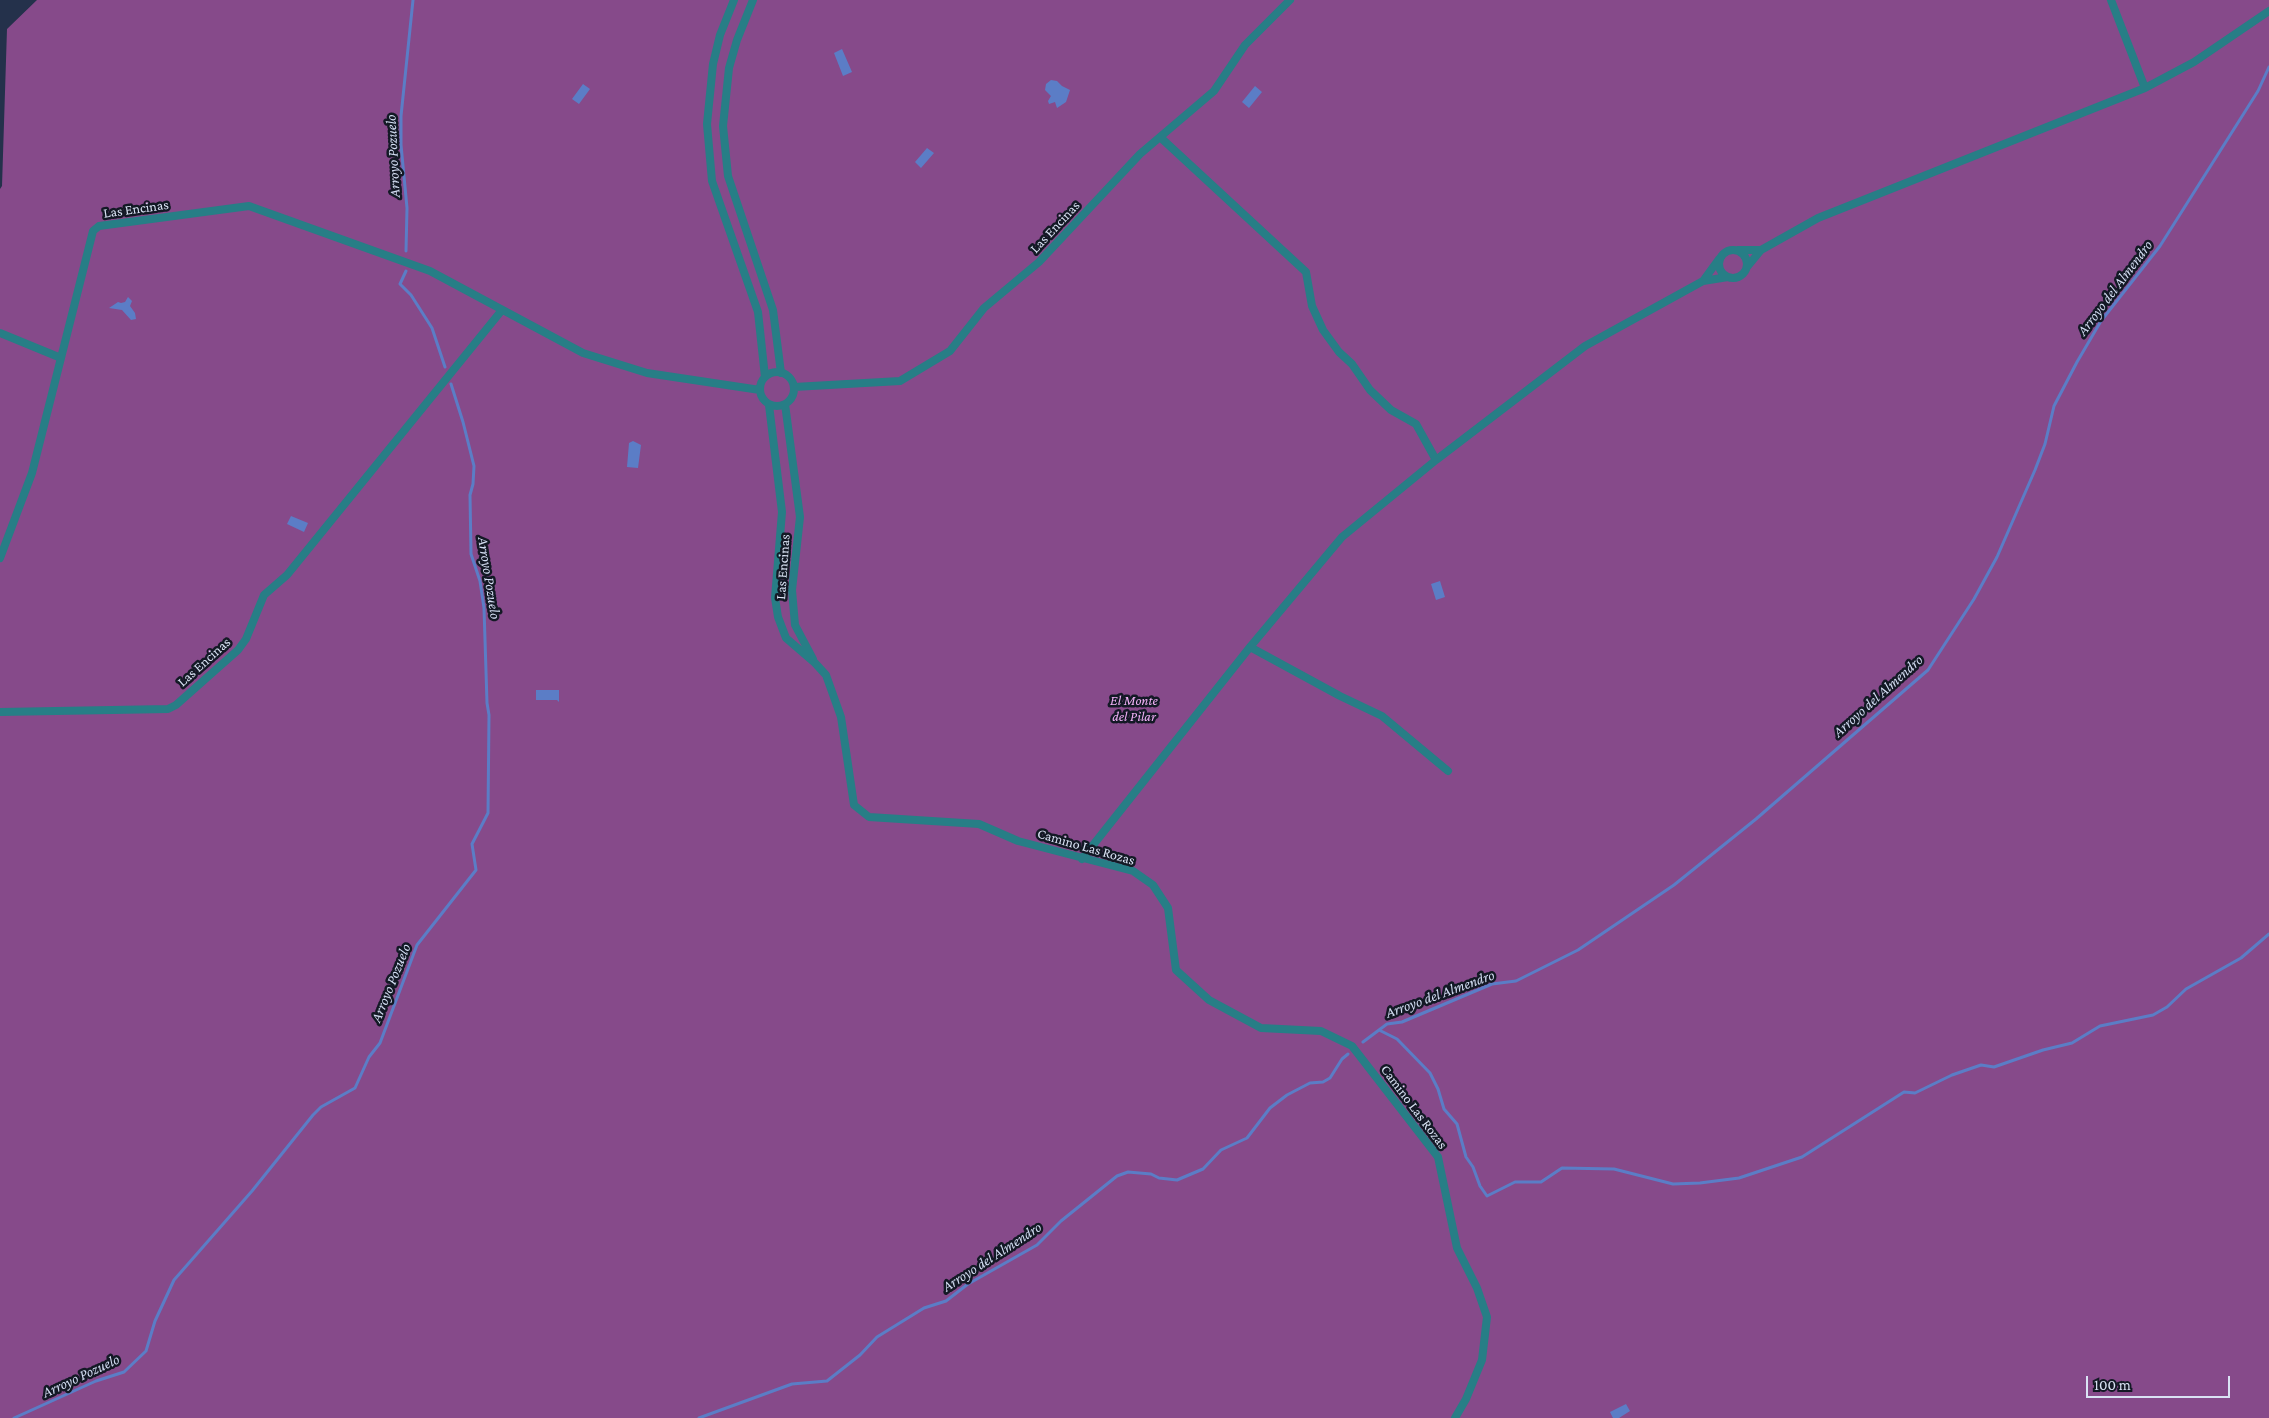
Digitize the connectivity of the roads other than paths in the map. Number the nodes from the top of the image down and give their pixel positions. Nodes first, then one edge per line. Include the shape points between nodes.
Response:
1 (734, 0) edge
2 (753, 0) edge
3 (1290, 0) edge
4 (2110, 0) edge
5 (2269, 11) edge
6 (2145, 88) junction
7 (1160, 137) junction
8 (1737, 250) junction
9 (1761, 250) junction
10 (1719, 259) junction
11 (1747, 267) junction
12 (1728, 278) junction
13 (1703, 281) junction
14 (502, 310) junction
15 (0, 333) edge
16 (61, 358) junction
17 (781, 373) junction
18 (765, 377) junction
19 (794, 388) junction
20 (760, 390) junction
21 (769, 404) junction
22 (785, 404) junction
23 (1436, 460) junction
24 (0, 558) edge
25 (1250, 647) junction
26 (815, 663) junction
27 (0, 712) edge
28 (1448, 771) dead end
29 (1082, 859) junction
30 (1455, 1418) edge

1 - 18 street via 712,64 707,124 712,181 758,312
2 - 17 street via 730,68 723,126 728,176 773,310
3 - 7 street, Las Encinas via 1246,46 1214,91
4 - 6 street
5 - 6 street via 2194,62
6 - 9 street via 1818,218
7 - 19 street, Las Encinas via 1140,154 1039,262 984,308 950,351 900,381
7 - 23 street via 1306,272 1312,306 1339,352 1391,410 1416,424
8 - 9 street
8 - 10 street via 1726,251
8 - 11 street via 1743,253
9 - 11 street
10 - 12 street via 1720,270
10 - 13 street
11 - 12 street via 1742,275
12 - 13 street
13 - 23 street via 1585,346
14 - 16 street, Las Encinas via 430,271 249,206 95,229
14 - 20 street, Las Encinas via 583,353 638,370
14 - 27 street, Las Encinas via 287,575 264,594 246,639 238,650 176,705 168,709
15 - 16 street
16 - 24 street, Las Encinas via 32,474
17 - 18 street
17 - 19 street via 787,376
18 - 20 street
19 - 22 street via 793,395
20 - 21 street, Las Encinas
21 - 22 street
21 - 26 street, Las Encinas via 782,512 775,598 778,618 786,638
22 - 26 street, Las Encinas via 800,517 792,590 795,625
23 - 25 street via 1342,537
25 - 28 street via 1382,716
25 - 29 street
26 - 29 street, Camino Las Rozas via 826,675 842,717 854,805 869,817 979,824 1018,841
29 - 30 street, Camino Las Rozas via 1133,871 1154,885 1168,908 1176,970 1209,1000 1262,1028 1322,1031 1352,1046 1438,1157 1457,1248 1488,1317 1482,1360

